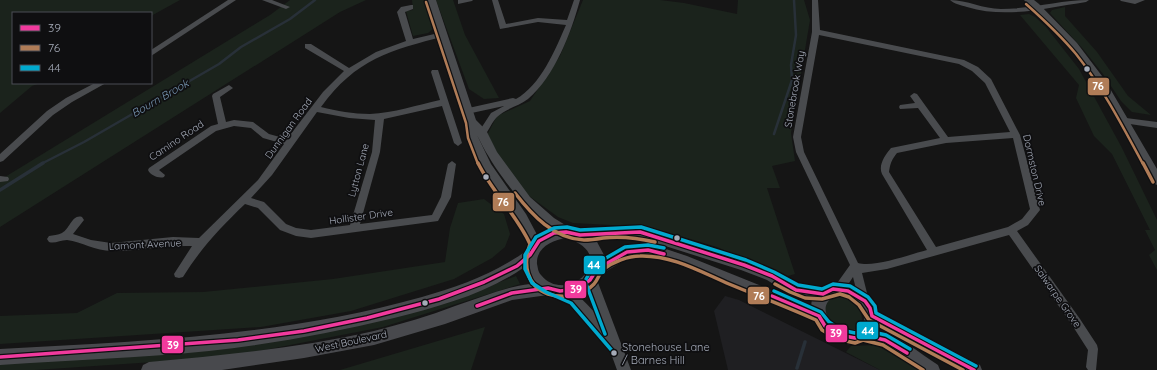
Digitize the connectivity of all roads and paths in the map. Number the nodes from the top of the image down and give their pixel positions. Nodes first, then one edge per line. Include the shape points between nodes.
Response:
1 (233, 0) edge
2 (265, 0) edge
3 (431, 0) edge
4 (470, 0) edge
5 (495, 0) edge
6 (577, 0) edge
7 (815, 0) edge
8 (953, 0) edge
9 (1029, 0) edge
10 (1086, 0) edge
11 (1123, 0) edge
12 (1142, 0) edge
13 (460, 2) dead end
14 (286, 7) dead end
15 (411, 7) dead end
16 (1037, 8) junction
17 (570, 23) junction
18 (504, 27) junction
19 (494, 30) dead end
20 (816, 32) junction
21 (443, 34) junction
22 (410, 42) junction
23 (308, 46) dead end
24 (152, 53) edge
25 (349, 71) junction
26 (435, 72) dead end
27 (100, 84) edge
28 (229, 88) dead end
29 (914, 96) dead end
30 (524, 98) junction
31 (445, 102) junction
32 (920, 106) junction
33 (903, 108) dead end
34 (316, 109) junction
35 (380, 116) junction
36 (469, 116) junction
37 (1126, 121) junction
38 (1157, 125) edge
39 (224, 126) junction
40 (482, 133) junction
41 (1016, 135) junction
42 (946, 140) junction
43 (290, 143) junction
44 (458, 143) dead end
45 (0, 159) edge
46 (452, 164) dead end
47 (161, 175) dead end
48 (1157, 180) edge
49 (245, 200) junction
50 (79, 220) dead end
51 (354, 229) junction
52 (1011, 230) junction
53 (566, 232) junction
54 (580, 235) junction
55 (66, 236) junction
56 (52, 239) dead end
57 (201, 242) junction
58 (533, 250) junction
59 (933, 251) junction
60 (855, 266) junction
61 (179, 274) dead end
62 (594, 274) junction
63 (839, 289) junction
64 (554, 290) junction
65 (823, 294) junction
66 (864, 301) junction
67 (819, 316) junction
68 (872, 316) junction
69 (863, 335) junction
70 (618, 350) junction
71 (0, 357) edge
72 (1092, 367) dead end
73 (149, 370) edge
74 (624, 370) edge
75 (932, 370) edge
76 (974, 370) edge

1 - 24 street
2 - 14 street
3 - 21 street
4 - 13 street
5 - 18 street
6 - 17 street
7 - 20 street, Stonebrook Way
8 - 16 street via 974,7 1000,11
9 - 16 street
10 - 16 street
11 - 12 street
15 - 22 street via 401,12
16 - 37 street via 1057,26 1080,53
17 - 18 street via 538,20
17 - 30 street via 556,56 534,89
18 - 19 street
20 - 41 street, Dormston Drive via 961,62 975,69 988,81
20 - 60 street, Stonebrook Way via 797,137 800,152
21 - 22 street, Dunnigan Road
21 - 36 street
22 - 25 street, Dunnigan Road via 375,56
23 - 25 street
25 - 34 street, Dunnigan Road via 327,93
26 - 31 street
27 - 45 street via 50,113
28 - 39 street via 216,96
29 - 32 street
30 - 36 street
30 - 40 street via 494,115
31 - 35 street
31 - 44 street
32 - 33 street
32 - 42 street
34 - 35 street via 350,116
34 - 43 street, Dunnigan Road
35 - 51 street, Lytton Lane via 376,152
36 - 40 street
36 - 58 street via 472,138 480,157 530,231
37 - 38 street
37 - 48 street
39 - 43 street, Camino Road via 234,123 253,125 266,136
39 - 47 street, Camino Road via 214,128 152,170
40 - 53 street via 493,155 526,200 550,222
41 - 42 street
41 - 52 street, Dormston Drive via 1036,210 1025,222
42 - 59 street via 894,150 885,163 885,172
43 - 49 street, Dunnigan Road via 270,172
46 - 51 street, Hollister Drive via 446,197 435,218
49 - 51 street, Hollister Drive via 261,205 282,227 296,232 312,234
49 - 57 street, Dunnigan Road
50 - 55 street
52 - 59 street, Dormston Drive
52 - 72 street, Salwarpe Grove via 1093,350
53 - 54 main road
53 - 58 main road via 549,235
54 - 62 main road via 586,238 598,255
54 - 65 main road via 640,232 744,264 796,290
55 - 56 street, Lamont Avenue
55 - 57 street, Lamont Avenue via 112,247 173,241
57 - 61 street, Dunnigan Road
58 - 64 main road via 529,261 532,274 541,284
58 - 71 main road, West Boulevard via 516,266 499,275 439,299 304,331 238,340
59 - 60 street, Dormston Drive via 887,265 864,269
60 - 63 street
60 - 66 street, Stonebrook Way
62 - 64 main road via 577,289
62 - 67 main road via 628,252 648,250 695,265
62 - 70 street
63 - 65 main road
63 - 66 main road via 853,293
64 - 70 street via 574,300
64 - 73 main road, West Boulevard via 512,293 445,317 374,338 258,358
65 - 67 main road via 819,300
66 - 68 main road
67 - 69 main road via 825,326 839,335 855,338
68 - 69 main road via 872,324
68 - 76 main road
69 - 75 main road via 895,345
70 - 74 street

